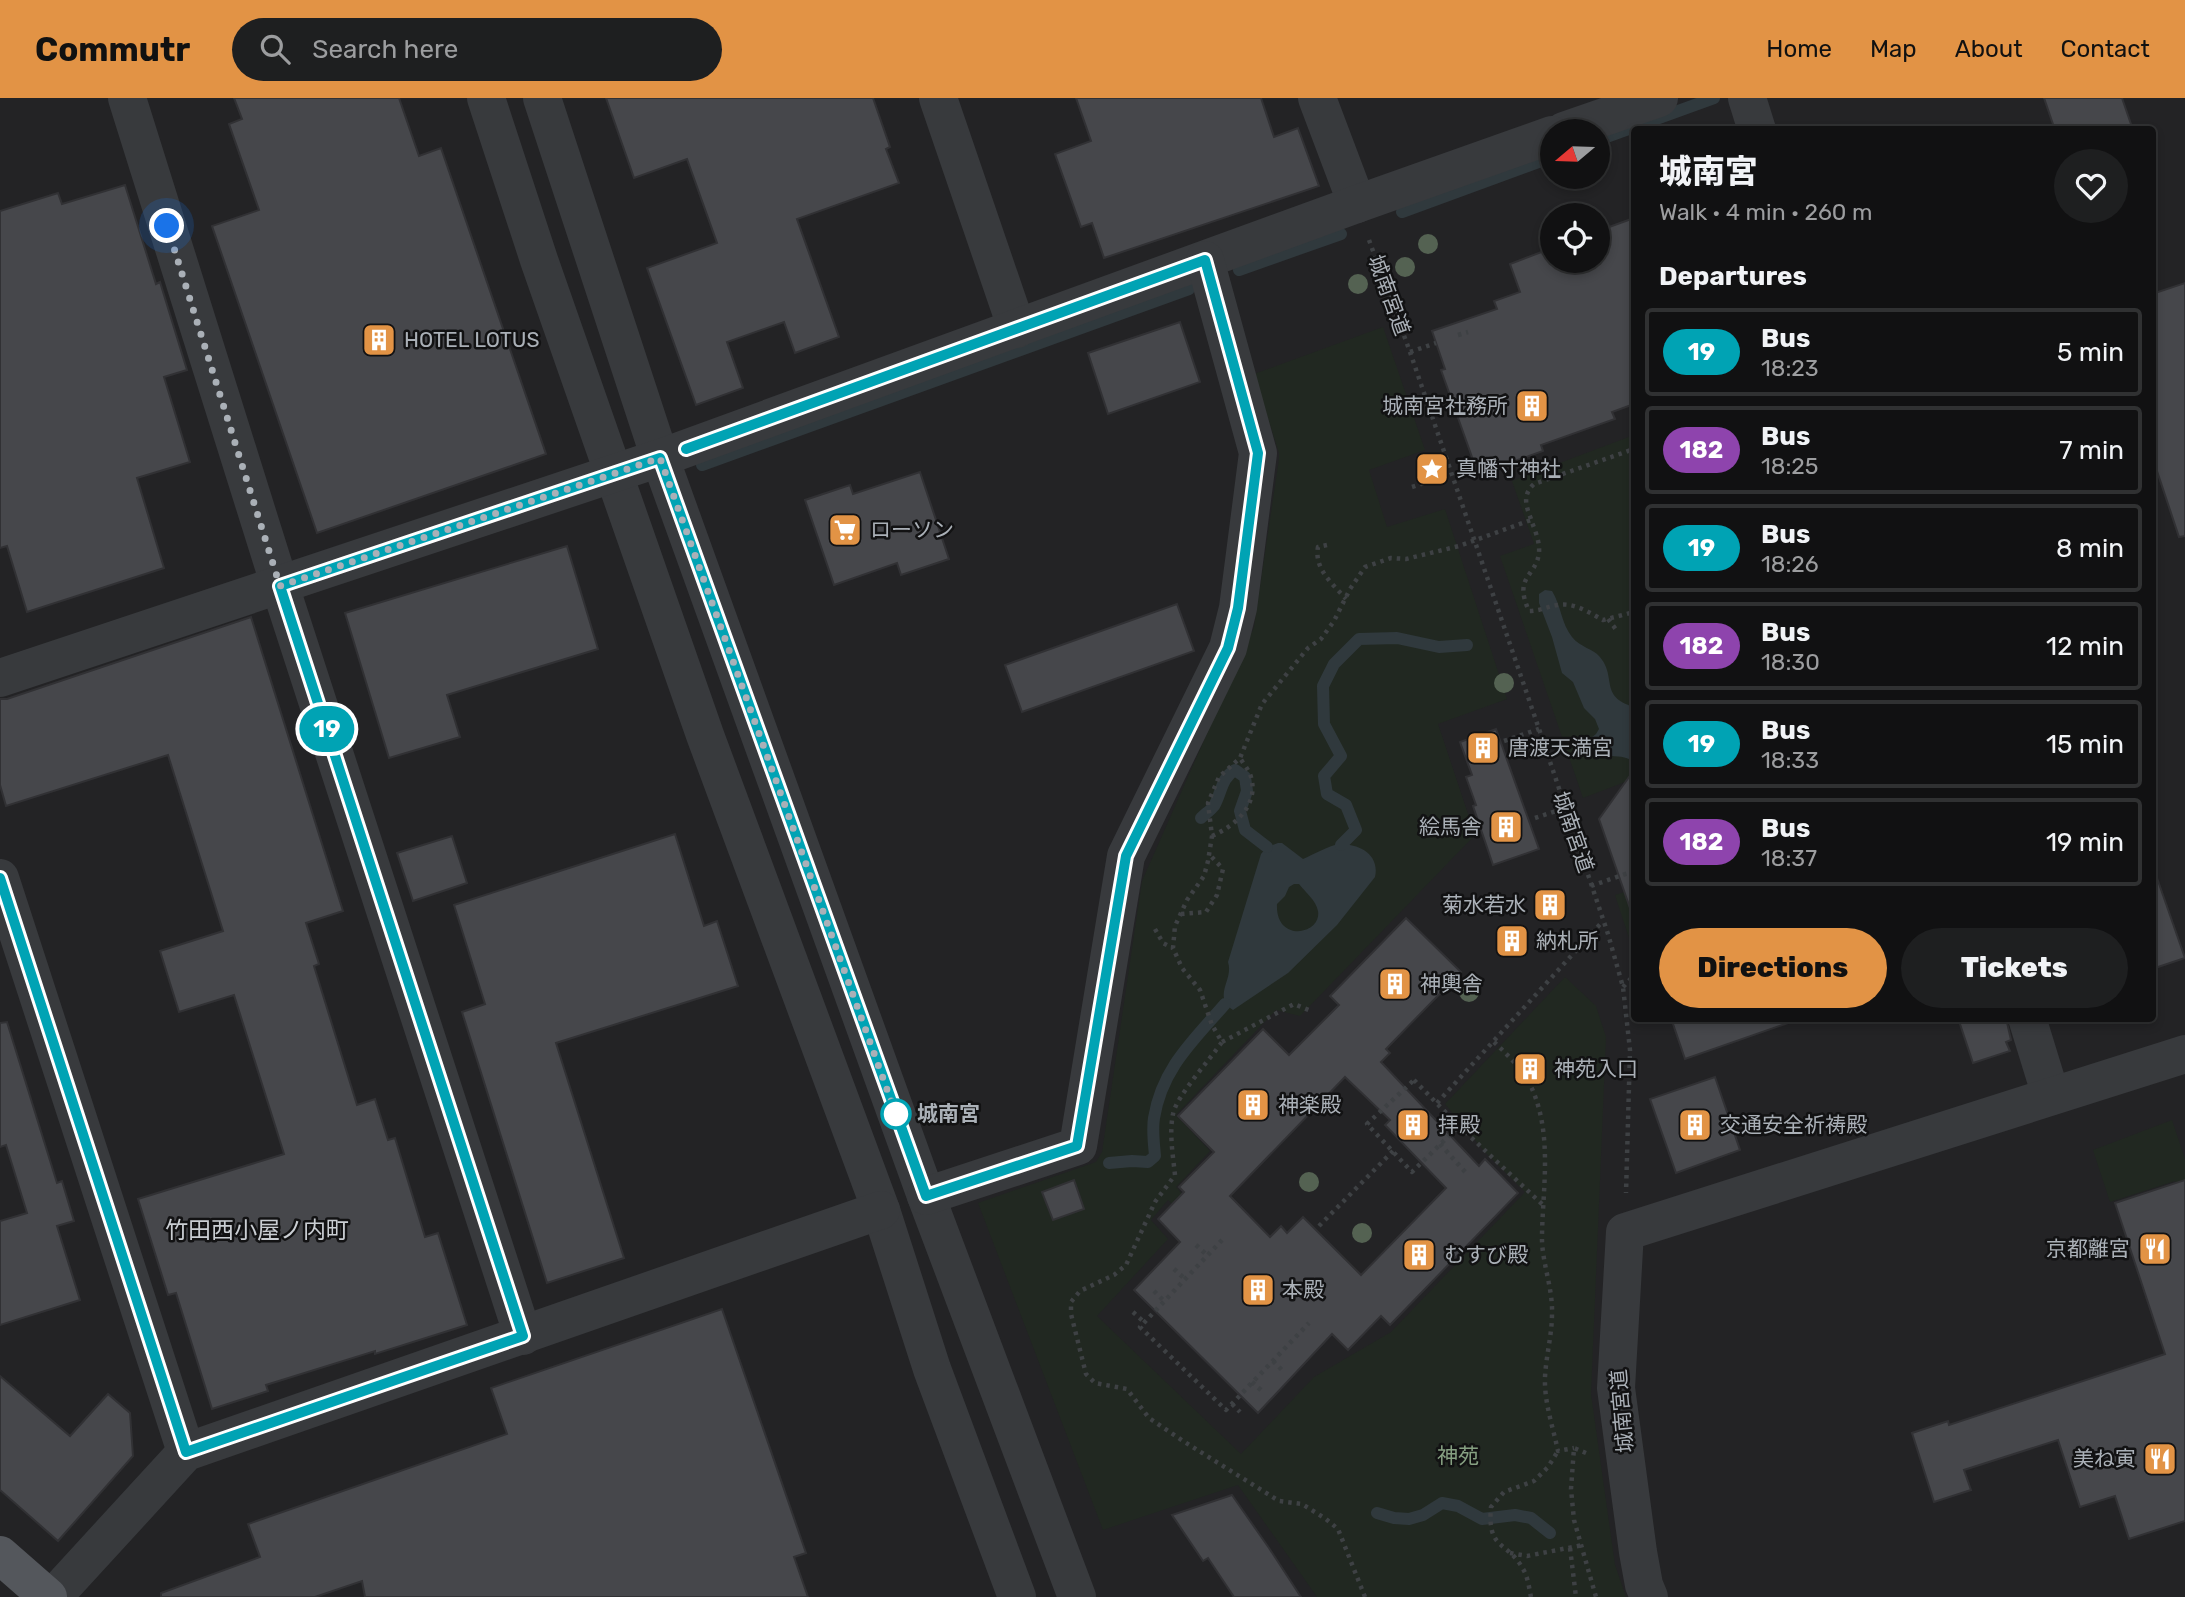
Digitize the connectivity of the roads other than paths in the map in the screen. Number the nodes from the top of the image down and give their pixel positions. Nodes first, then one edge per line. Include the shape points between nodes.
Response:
1 (127, 98) edge
2 (486, 98) edge
3 (542, 98) edge
4 (937, 98) edge
5 (1317, 98) edge
6 (1659, 98) edge
7 (1747, 98) edge
8 (1599, 119) edge
9 (1756, 126) edge
10 (1540, 139) edge
11 (1357, 204) junction
12 (1205, 260) junction
13 (1017, 329) junction
14 (660, 458) junction
15 (614, 473) junction
16 (280, 586) junction
17 (0, 678) edge
18 (0, 878) edge
19 (2028, 1022) edge
20 (2185, 1055) edge
21 (2051, 1096) junction
22 (926, 1196) junction
23 (881, 1210) junction
24 (523, 1336) junction
25 (186, 1452) junction
26 (0, 1555) edge
27 (50, 1597) edge
28 (1017, 1597) edge
29 (1077, 1597) edge
30 (1649, 1597) edge

1 - 16 street
2 - 15 street
3 - 14 street
4 - 13 street
5 - 11 street
6 - 8 street
7 - 9 street
10 - 11 street
11 - 12 street
12 - 13 street
12 - 22 street via 1258,453 1238,608 1228,648 1126,856 1077,1146
13 - 14 street
14 - 15 street
14 - 22 street
15 - 16 street
15 - 23 street via 705,735
16 - 17 street
16 - 24 street
18 - 25 street
19 - 21 street
20 - 21 street
21 - 30 street, 城南宮道 via 1625,1232 1616,1388
22 - 29 street
23 - 24 street
23 - 28 street via 932,1368
24 - 25 street
25 - 27 street
26 - 27 main road

